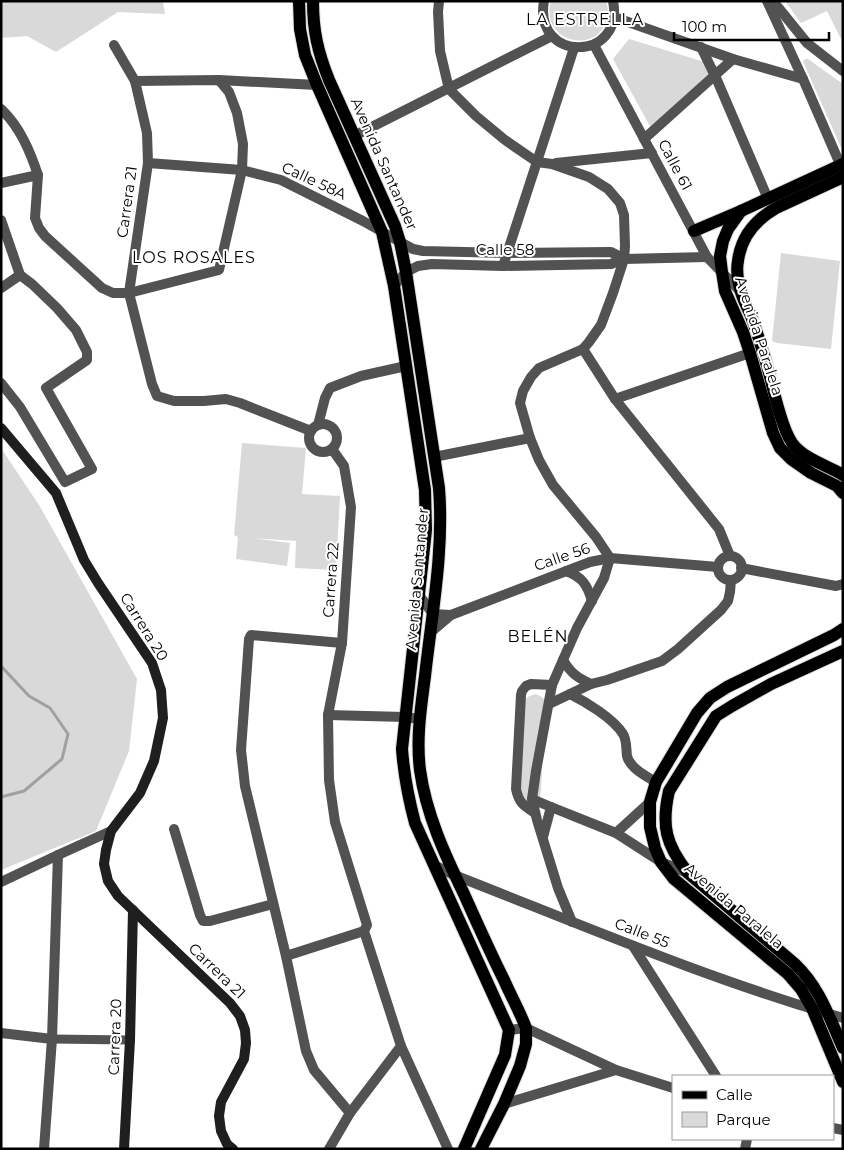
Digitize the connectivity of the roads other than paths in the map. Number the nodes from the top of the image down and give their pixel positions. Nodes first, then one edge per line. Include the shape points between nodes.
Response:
1 (299, 1) edge
2 (313, 1) edge
3 (439, 1) edge
4 (543, 1) edge
5 (613, 1) edge
6 (767, 1) edge
7 (773, 1) edge
8 (614, 17) junction
9 (552, 36) junction
10 (807, 43) junction
11 (114, 45) dead end
12 (594, 45) junction
13 (786, 45) junction
14 (701, 47) junction
15 (574, 48) junction
16 (733, 58) junction
17 (843, 70) edge
18 (714, 75) junction
19 (803, 79) junction
20 (219, 80) junction
21 (135, 81) junction
22 (317, 85) junction
23 (449, 88) junction
24 (1, 109) edge
25 (354, 136) junction
26 (644, 139) junction
27 (652, 152) junction
28 (592, 159) junction
29 (537, 162) junction
30 (148, 163) junction
31 (552, 164) junction
32 (842, 169) edge
33 (242, 170) junction
34 (38, 175) junction
35 (589, 177) junction
36 (1, 183) edge
37 (768, 199) junction
38 (742, 211) junction
39 (1, 220) edge
40 (694, 231) junction
41 (382, 232) junction
42 (400, 242) junction
43 (507, 253) junction
44 (707, 257) junction
45 (624, 259) junction
46 (503, 266) junction
47 (406, 272) junction
48 (722, 272) junction
49 (20, 275) junction
50 (394, 286) junction
51 (1, 288) edge
52 (741, 292) junction
53 (129, 293) junction
54 (583, 349) junction
55 (750, 353) junction
56 (406, 366) junction
57 (1, 384) edge
58 (615, 399) junction
59 (1, 428) edge
60 (315, 428) junction
61 (530, 438) junction
62 (332, 449) junction
63 (434, 457) junction
64 (843, 475) edge
65 (843, 493) edge
66 (730, 556) junction
67 (610, 558) junction
68 (718, 567) junction
69 (741, 568) junction
70 (566, 571) junction
71 (731, 580) junction
72 (841, 587) edge
73 (419, 595) junction
74 (592, 601) junction
75 (434, 614) junction
76 (450, 615) junction
77 (843, 629) edge
78 (430, 633) junction
79 (342, 643) junction
80 (843, 651) edge
81 (563, 660) junction
82 (590, 684) junction
83 (552, 685) junction
84 (570, 694) junction
85 (549, 704) junction
86 (328, 715) junction
87 (405, 717) junction
88 (420, 719) junction
89 (656, 782) junction
90 (532, 799) junction
91 (650, 802) junction
92 (551, 807) junction
93 (535, 813) junction
94 (174, 829) dead end
95 (111, 831) junction
96 (616, 833) junction
97 (543, 837) junction
98 (58, 855) junction
99 (661, 862) junction
100 (434, 865) junction
101 (688, 873) junction
102 (454, 875) junction
103 (1, 882) edge
104 (273, 904) junction
105 (133, 910) junction
106 (572, 922) junction
107 (366, 928) junction
108 (633, 946) junction
109 (286, 956) junction
110 (812, 1008) junction
111 (828, 1014) junction
112 (843, 1018) edge
113 (526, 1028) junction
114 (510, 1030) junction
115 (1, 1033) edge
116 (52, 1039) junction
117 (130, 1040) junction
118 (401, 1046) junction
119 (843, 1048) edge
120 (616, 1070) junction
121 (715, 1075) edge
122 (843, 1082) edge
123 (672, 1088) edge
124 (504, 1104) junction
125 (350, 1113) junction
126 (44, 1149) edge
127 (124, 1149) edge
128 (232, 1149) edge
129 (329, 1149) edge
130 (448, 1149) edge
131 (464, 1149) edge
132 (481, 1149) edge

1 - 22 main road, Avenida Santander via 305,55
2 - 25 main road, Avenida Santander via 319,55
3 - 23 street via 440,51
4 - 9 street via 544,20
5 - 8 street
6 - 13 street
7 - 10 street
8 - 12 street via 612,27
8 - 14 street
9 - 15 street
9 - 23 street
10 - 13 street via 791,33
10 - 17 street
11 - 21 street, Carrera 21
12 - 15 street
12 - 26 street, Calle 61
13 - 19 street
14 - 16 street
14 - 18 street
15 - 29 street
16 - 18 street
16 - 19 street
18 - 26 street
18 - 37 street
19 - 32 street
20 - 21 street
20 - 22 street
20 - 33 street via 229,92 237,112 243,144
21 - 30 street, Carrera 21 via 148,133
22 - 41 main road, Avenida Santander
23 - 25 street
23 - 29 street via 476,116
24 - 34 street via 19,131
25 - 42 main road, Avenida Santander
26 - 27 street, Calle 61
27 - 28 street
27 - 40 street, Calle 61
28 - 31 street
28 - 35 street via 586,167
29 - 31 street
29 - 43 street
30 - 33 street, Calle 58A
30 - 53 street, Carrera 21
31 - 35 street
32 - 37 main road, Avenida Paralela
32 - 52 main road, Avenida Paralela via 757,221 739,252 737,274
33 - 41 street, Calle 58A via 282,180
33 - 53 street via 219,270
34 - 36 street
34 - 53 street via 35,218 45,236 102,288 113,293
35 - 45 street via 608,189 620,203 624,215
37 - 38 main road, Avenida Paralela
38 - 40 main road
38 - 48 main road, Avenida Paralela via 723,241 720,256
39 - 49 street
40 - 44 street, Calle 61
41 - 42 street, Calle 58A
41 - 50 main road, Avenida Santander
42 - 43 street, Calle 58 via 423,251
42 - 47 main road, Avenida Santander
43 - 45 street, Calle 58 via 611,252
43 - 46 street
44 - 45 street, Calle 58
44 - 48 street, Calle 61
45 - 46 street, Calle 58 via 611,264
45 - 54 street via 601,325
46 - 47 street, Calle 58 via 432,264
47 - 50 street
47 - 63 main road, Avenida Santander
48 - 52 street, Calle 61
48 - 55 main road, Avenida Paralela via 725,291
49 - 51 street
49 - 57 street via 57,308 76,330 88,352 87,360 46,388 92,468 65,482 20,407
50 - 56 main road, Avenida Santander
52 - 64 main road, Avenida Paralela via 763,351 784,428 792,443 816,462
53 - 60 street, Carrera 21 via 157,396 174,401 226,400
54 - 58 street
54 - 61 street via 539,368 531,377 520,403
55 - 58 street
55 - 65 main road, Avenida Paralela via 780,448 791,460 838,486
56 - 60 street via 362,376 330,388
56 - 73 main road, Avenida Santander via 425,490 426,530
58 - 66 street via 719,529
59 - 95 main road, Carrera 20 via 56,493 84,560 152,663 161,690 163,718 154,761 140,793
60 - 62 street via 328,425 335,432 336,441
60 - 62 street via 309,435 314,449 323,452
61 - 63 street
61 - 67 street via 553,486
62 - 79 street, Carrera 22 via 344,466 350,507
63 - 75 main road, Avenida Santander via 441,531
66 - 68 street via 721,560
66 - 69 street via 740,562
67 - 68 street, Calle 56
67 - 70 street, Calle 56
67 - 74 street
68 - 71 street via 723,578
69 - 71 street via 738,576
69 - 72 street
70 - 74 street via 583,582
70 - 76 street, Calle 56
71 - 82 street via 728,601 721,610 662,661
73 - 75 street
73 - 87 main road, Avenida Santander
74 - 81 street
75 - 76 street, Calle 56
75 - 78 main road, Avenida Santander
76 - 78 street, Calle 56
77 - 89 main road, Avenida Paralela via 710,698 697,713
78 - 88 main road, Avenida Santander
79 - 86 street, Carrera 22
79 - 104 street via 251,635 249,639 241,750 245,786
80 - 101 main road, Avenida Paralela via 771,684 716,716 669,791 666,804 666,832 677,859
81 - 82 street via 577,678
81 - 83 street
82 - 84 street
83 - 85 street
83 - 93 street via 531,684 521,695 516,789 520,802
84 - 85 street
84 - 89 street via 617,725 624,736 630,764
85 - 90 street
86 - 87 street
86 - 107 street, Carrera 22 via 329,780 335,822
87 - 88 street
87 - 100 main road, Avenida Santander via 402,749 408,798 415,823
88 - 102 main road, Avenida Santander via 418,742 425,800
89 - 91 main road, Avenida Paralela
90 - 92 street
90 - 93 street
91 - 96 street
91 - 99 main road, Avenida Paralela via 650,827
92 - 96 street
92 - 97 street
93 - 97 street
94 - 104 street via 203,921
95 - 98 street
95 - 105 main road, Carrera 20 via 104,864 108,881
96 - 99 street
97 - 106 street
98 - 103 street
98 - 116 street
99 - 101 street
99 - 110 main road, Avenida Paralela via 674,879 788,974
100 - 102 street, Calle 55
100 - 114 main road, Avenida Santander
101 - 111 main road, Avenida Paralela via 805,974
102 - 106 street, Calle 55
102 - 113 main road, Avenida Santander
104 - 109 street
105 - 117 main road, Carrera 20
105 - 128 main road, Carrera 21 via 240,1016 245,1030 244,1058 221,1102 219,1116 221,1131
106 - 108 street, Calle 55
107 - 109 street
107 - 118 street, Carrera 22
108 - 110 street, Calle 55 via 760,993
108 - 121 street
109 - 125 street via 309,1060
110 - 111 street, Calle 55
110 - 122 main road, Avenida Paralela
111 - 112 street, Calle 55
111 - 119 main road, Avenida Paralela
113 - 114 street
113 - 120 street
113 - 124 main road via 520,1066
114 - 131 main road via 505,1055
115 - 116 street
116 - 117 street
116 - 126 street
117 - 127 main road, Carrera 20
118 - 125 street
118 - 130 street, Carrera 22
120 - 123 street
120 - 124 street
124 - 132 main road
125 - 129 street

